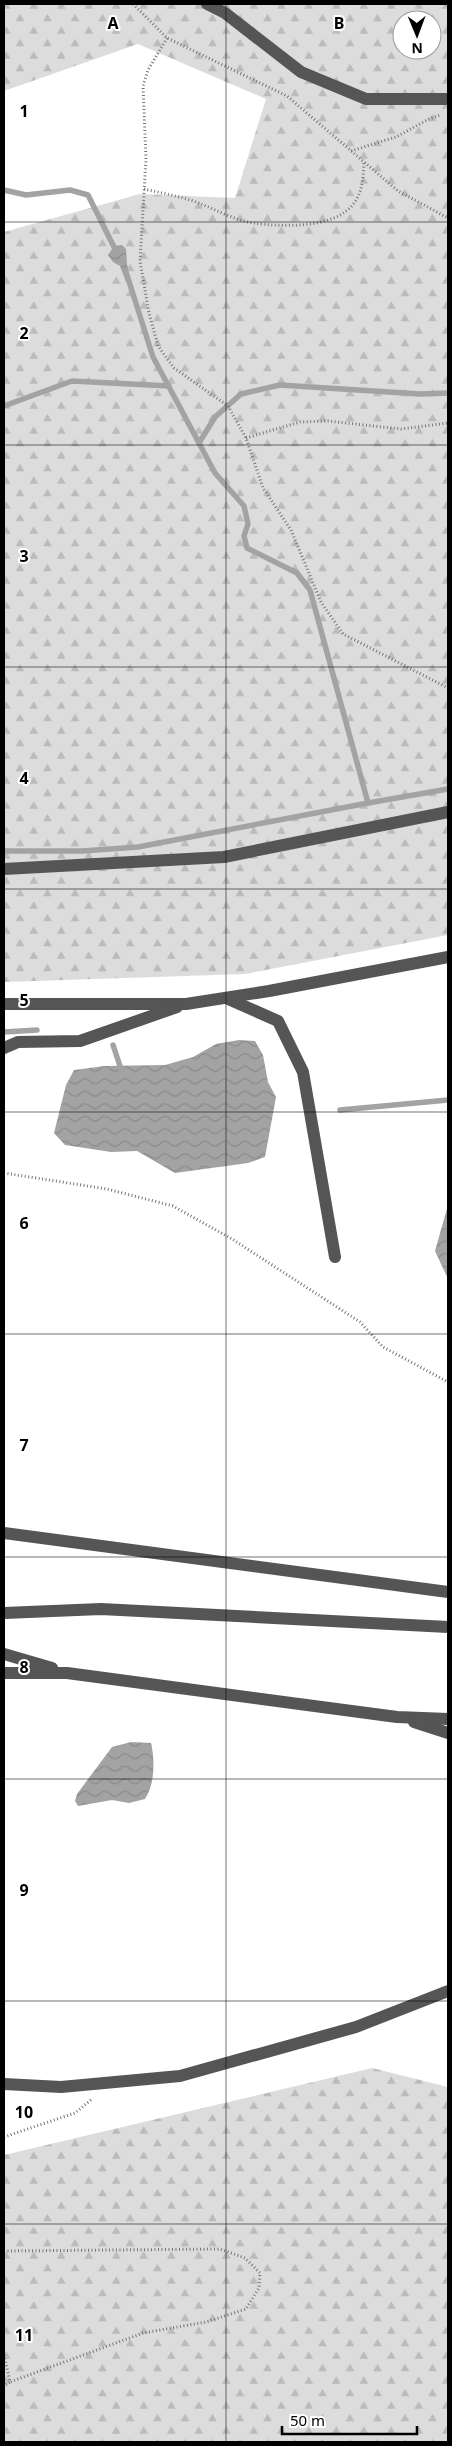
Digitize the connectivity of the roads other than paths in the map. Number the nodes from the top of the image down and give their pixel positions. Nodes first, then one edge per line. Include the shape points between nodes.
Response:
1 (207, 4) edge
2 (448, 99) edge
3 (448, 812) edge
4 (4, 869) edge
5 (448, 957) edge
6 (226, 998) junction
7 (4, 1004) edge
8 (186, 1004) junction
9 (4, 1048) edge
10 (335, 1257) dead end
11 (4, 1533) edge
12 (448, 1592) edge
13 (4, 1613) edge
14 (448, 1627) edge
15 (4, 1654) edge
16 (4, 1673) edge
17 (67, 1673) junction
18 (397, 1717) junction
19 (448, 1719) edge
20 (448, 1733) edge
21 (448, 1991) edge
22 (4, 2084) edge

1 - 2 street via 225,13 301,72 366,98
3 - 4 street via 224,858
5 - 6 street
6 - 8 street
6 - 10 street via 278,1021 303,1072
7 - 8 street
8 - 9 street via 80,1041 18,1042
11 - 12 street
13 - 14 street via 101,1609
15 - 17 street
16 - 17 street
17 - 18 street
18 - 19 street
18 - 20 street
21 - 22 street via 356,2027 180,2076 61,2087

